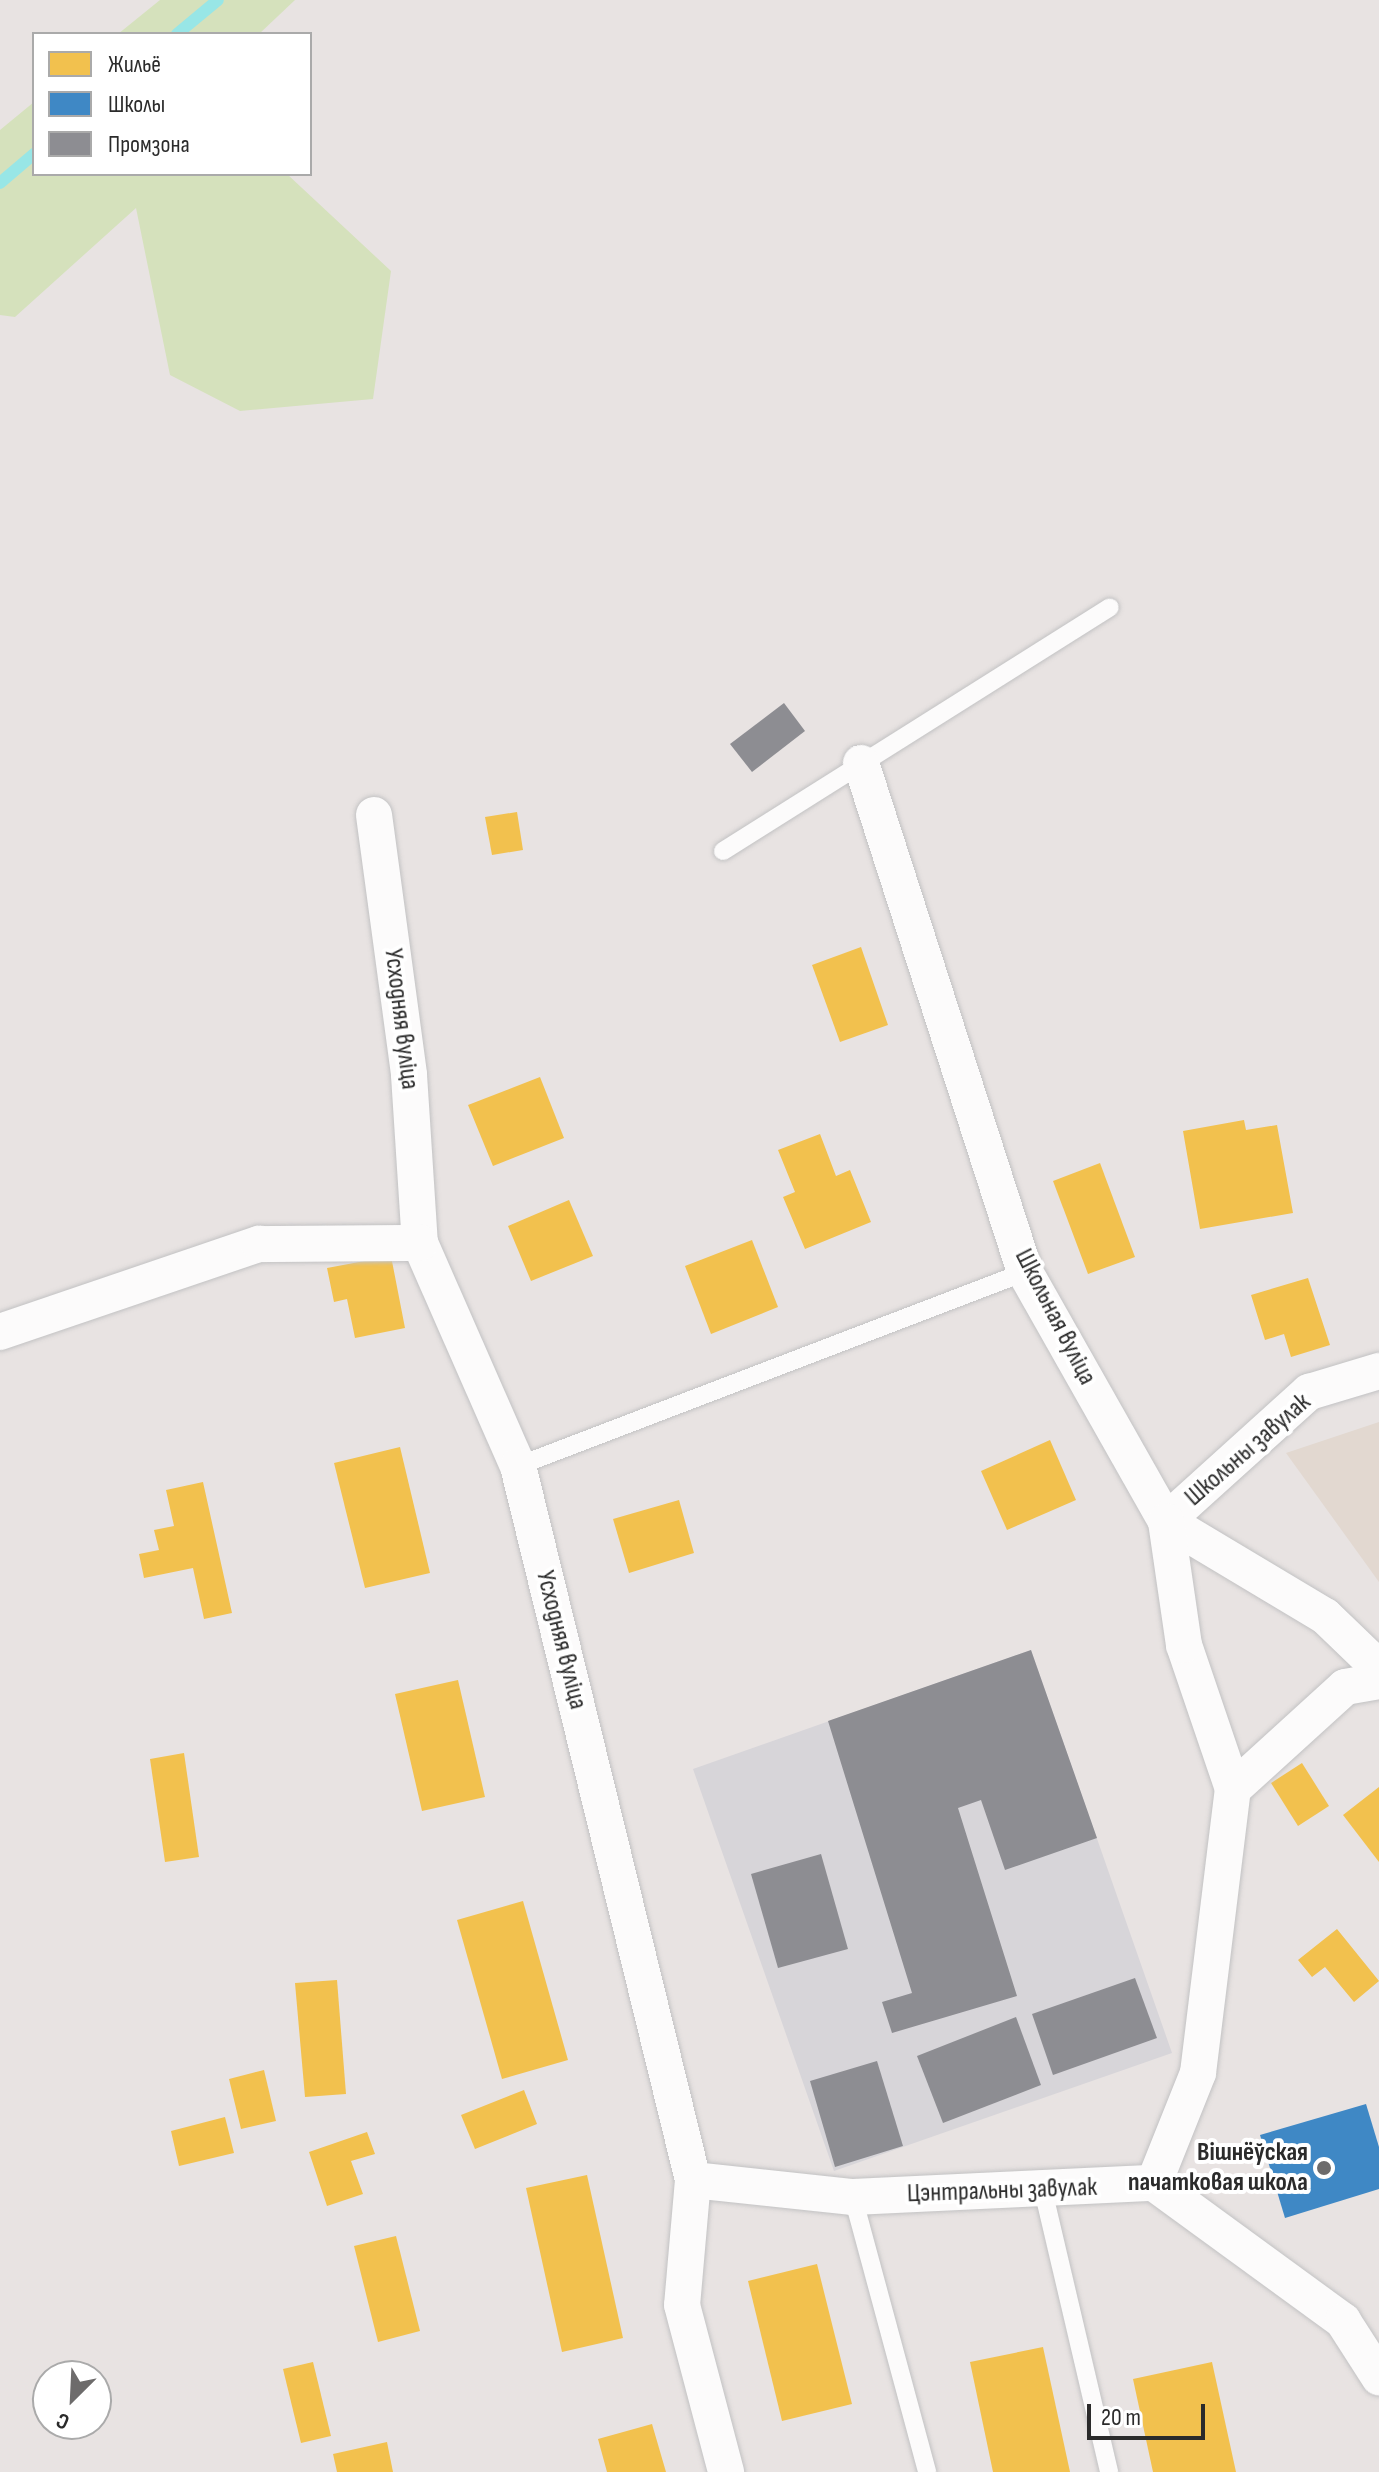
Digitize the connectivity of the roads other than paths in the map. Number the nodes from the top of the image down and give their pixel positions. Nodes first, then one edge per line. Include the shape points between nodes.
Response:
1 (1110, 607) dead end
2 (861, 763) junction
3 (374, 815) dead end
4 (723, 851) dead end
5 (420, 1243) junction
6 (1025, 1272) junction
7 (0, 1332) edge
8 (1379, 1371) edge
9 (518, 1466) junction
10 (1166, 1521) junction
11 (1379, 1668) edge
12 (1379, 1681) edge
13 (1233, 1789) junction
14 (693, 2180) junction
15 (1154, 2183) junction
16 (1043, 2190) junction
17 (853, 2197) junction
18 (1379, 2377) edge
19 (726, 2472) edge
20 (927, 2472) edge
21 (1109, 2472) edge

1 - 2 lane
2 - 4 lane
2 - 6 street, Школьная вуліца
3 - 5 street, Усходняя вуліца via 409,1075
5 - 7 street via 259,1244
5 - 9 street, Усходняя вуліца
6 - 9 lane
6 - 10 street, Школьная вуліца
8 - 10 street, Школьны завулак via 1309,1392
9 - 14 street, Усходняя вуліца
10 - 11 street, Школьная вуліца via 1325,1616
10 - 13 street via 1184,1645
12 - 13 street via 1345,1687
13 - 15 street via 1198,2073
14 - 17 street, Цэнтральны завулак
14 - 19 street, Усходняя вуліца via 682,2305
15 - 16 street, Цэнтральны завулак
15 - 18 street via 1343,2321
16 - 17 street, Цэнтральны завулак
16 - 21 lane
17 - 20 lane

